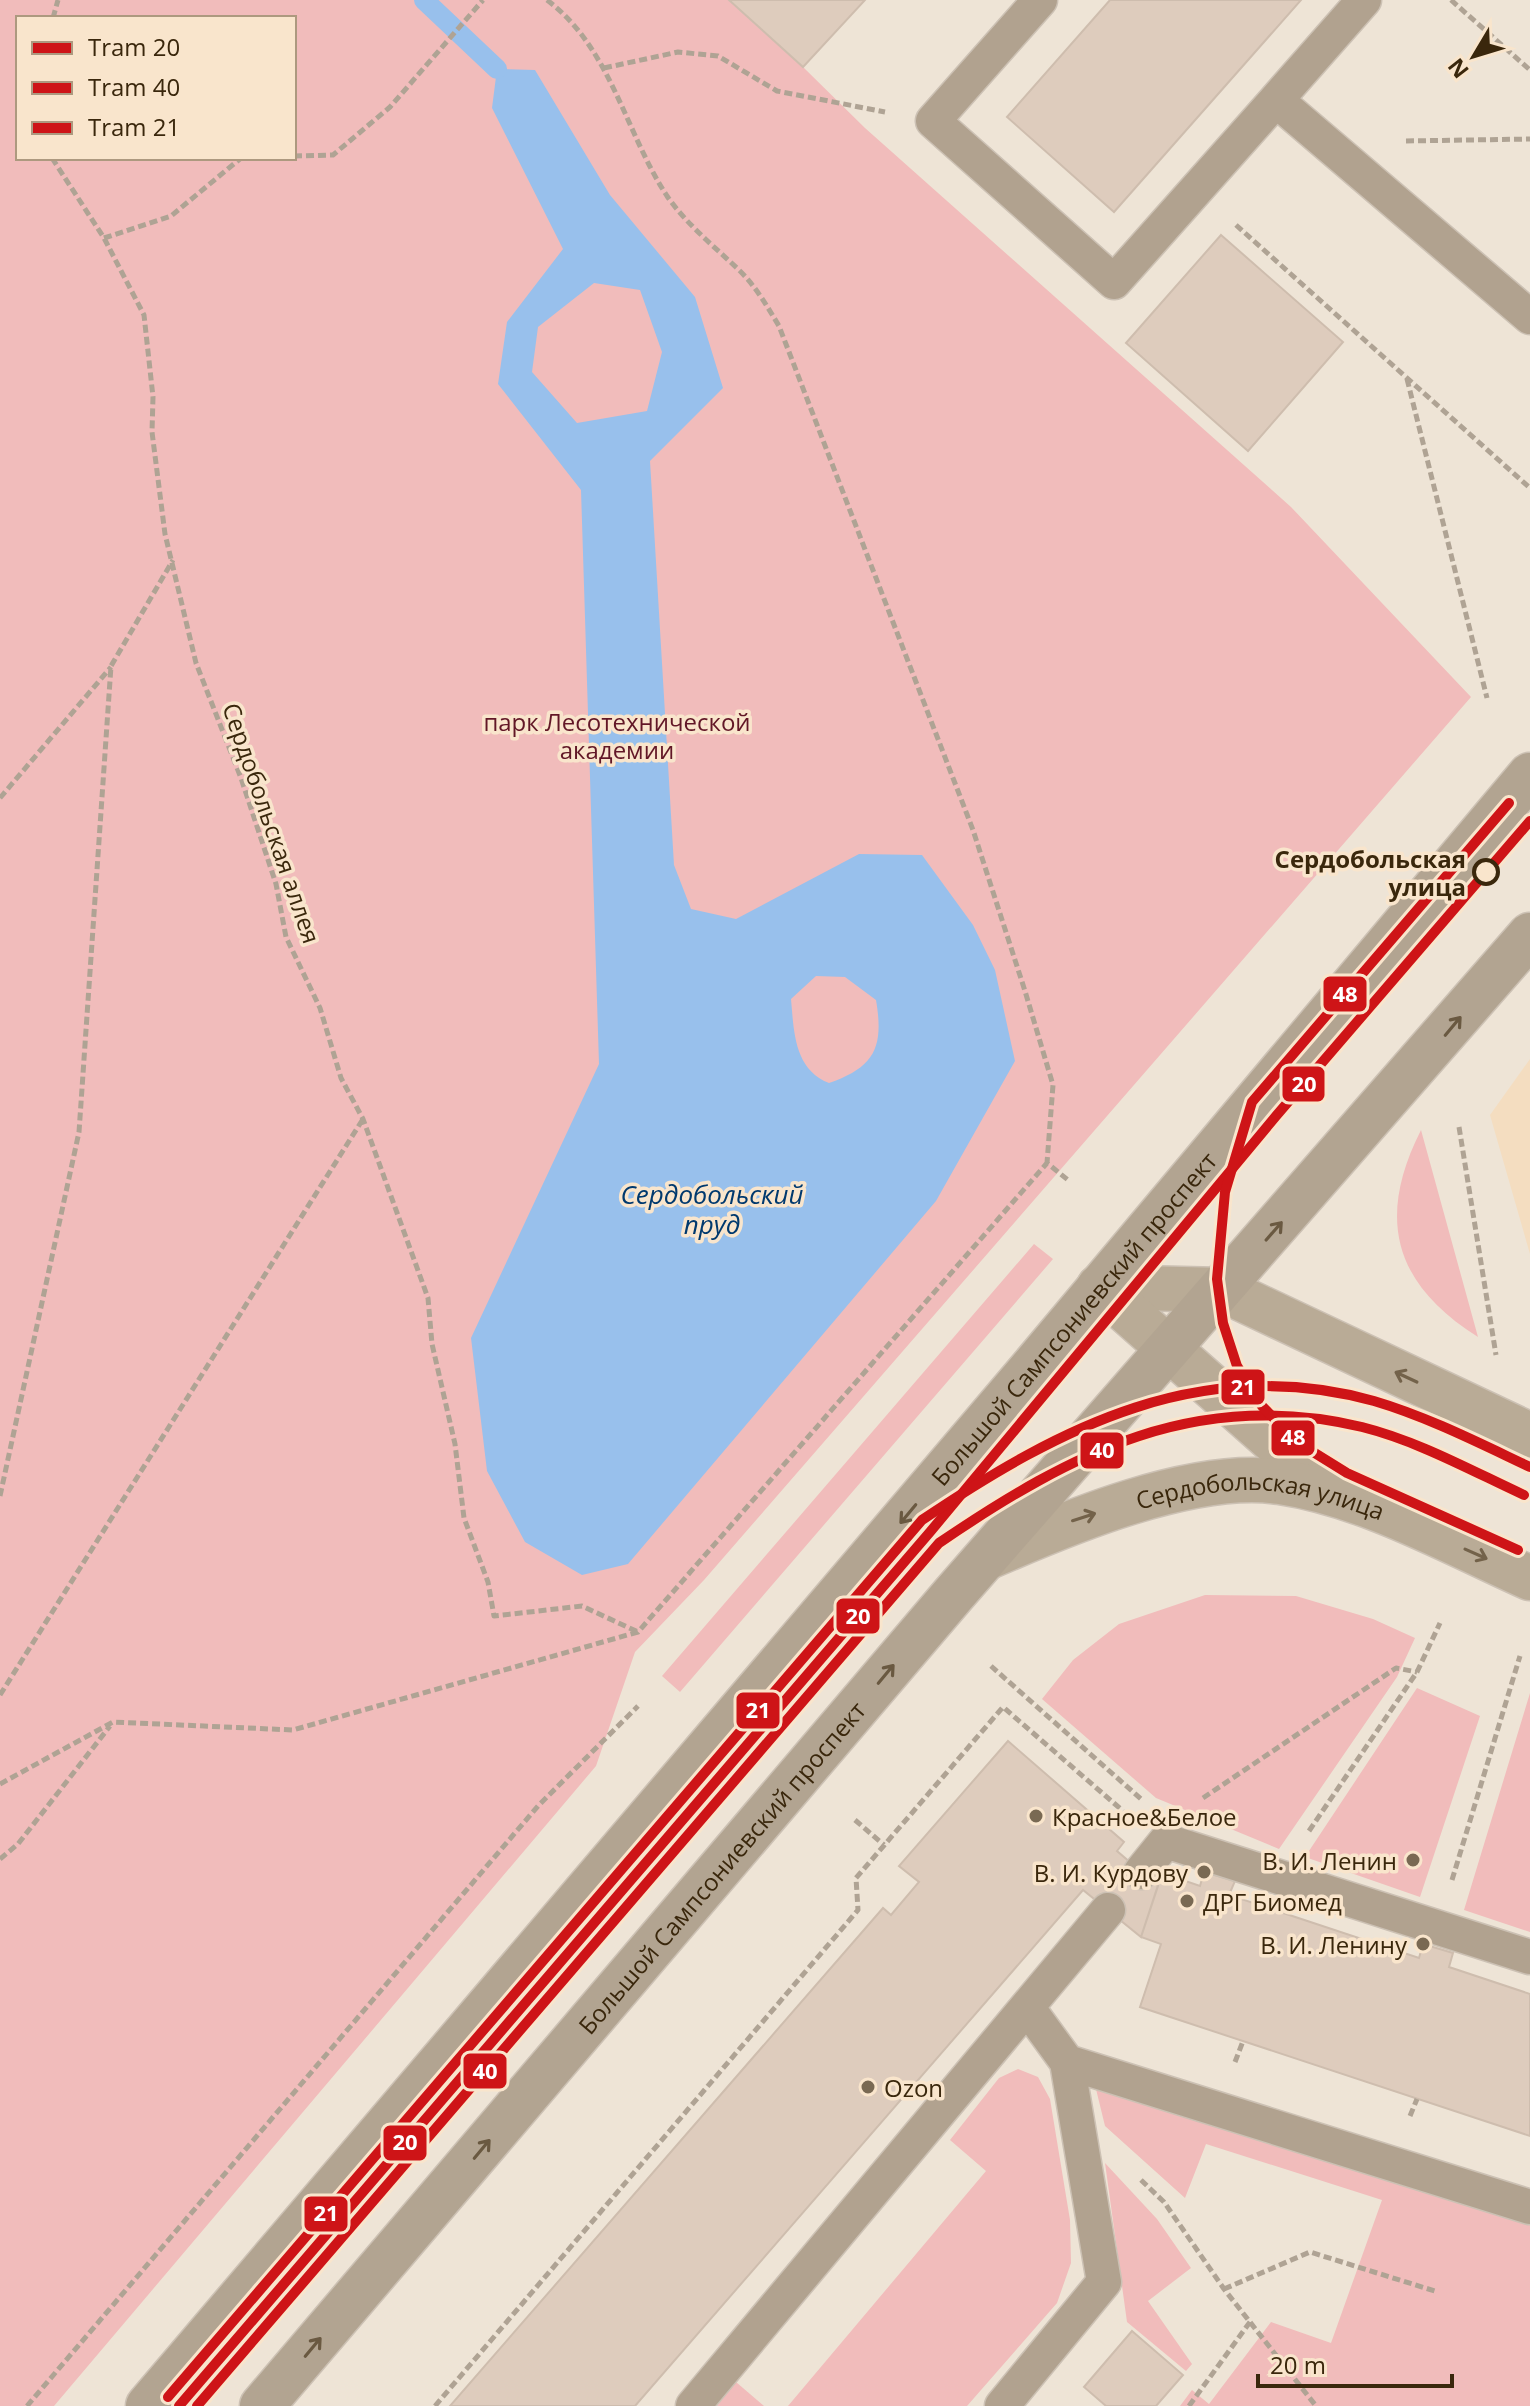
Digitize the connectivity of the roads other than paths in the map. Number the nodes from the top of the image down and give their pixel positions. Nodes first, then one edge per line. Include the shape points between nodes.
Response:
1 (1040, 0) edge
2 (1364, 0) edge
3 (1276, 100) junction
4 (1530, 317) edge
5 (1530, 775) edge
6 (1530, 935) edge
7 (1099, 1287) junction
8 (1223, 1290) junction
9 (1171, 1348) junction
10 (1530, 1435) edge
11 (1332, 1493) junction
12 (986, 1558) junction
13 (1530, 1578) edge
14 (1141, 1872) dead end
15 (1108, 1910) dead end
16 (1530, 1957) edge
17 (1027, 2007) junction
18 (1067, 2062) junction
19 (1530, 2207) edge
20 (148, 2406) edge
21 (262, 2406) edge
22 (693, 2406) edge
23 (1002, 2406) edge

1 - 3 lane via 933,121 1114,282
2 - 3 lane
3 - 4 lane
5 - 7 main road, Большой Сампсониевский проспект
8 -> 6 main road, Большой Сампсониевский проспект
7 - 8 main road
7 - 9 main road
7 -> 20 main road, Большой Сампсониевский проспект
8 - 9 main road, Большой Сампсониевский проспект
10 -> 8 main road
9 - 11 main road
9 - 12 main road, Большой Сампсониевский проспект
12 -> 11 main road, Сердобольская улица via 1077,1518 1214,1484 1276,1482
11 -> 13 main road, Сердобольская улица
21 -> 12 main road, Большой Сампсониевский проспект
14 - 16 lane via 1166,1841
15 - 17 lane
17 - 18 lane
17 - 22 lane
18 - 19 lane
18 - 23 lane via 1104,2282

